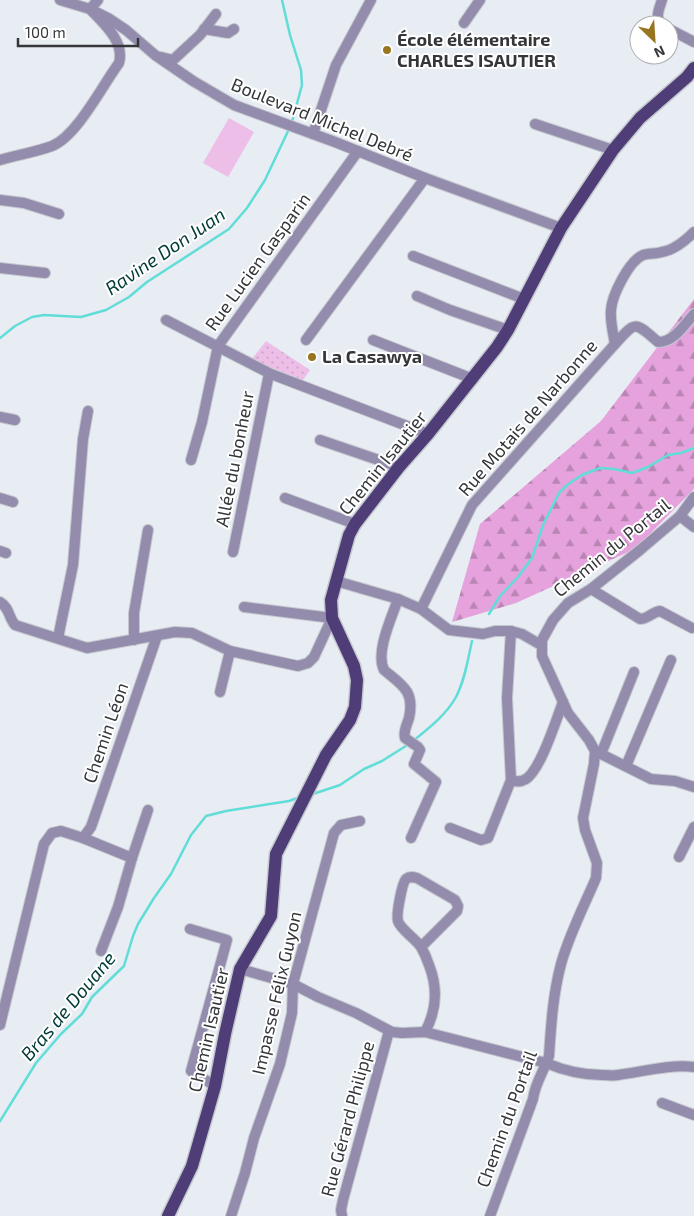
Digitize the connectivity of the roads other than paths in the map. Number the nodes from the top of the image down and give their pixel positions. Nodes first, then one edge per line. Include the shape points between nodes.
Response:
1 (60, 0) edge
2 (98, 0) edge
3 (372, 0) edge
4 (480, 0) edge
5 (662, 0) edge
6 (90, 9) junction
7 (216, 14) dead end
8 (657, 15) edge
9 (464, 23) dead end
10 (204, 29) junction
11 (234, 29) dead end
12 (679, 34) edge
13 (694, 42) edge
14 (155, 55) junction
15 (694, 68) edge
16 (535, 124) dead end
17 (313, 134) junction
18 (613, 150) junction
19 (358, 151) junction
20 (0, 160) edge
21 (425, 178) junction
22 (0, 200) edge
23 (58, 214) dead end
24 (561, 228) junction
25 (694, 232) edge
26 (413, 256) dead end
27 (0, 268) edge
28 (45, 273) dead end
29 (417, 296) dead end
30 (524, 299) junction
31 (694, 314) edge
32 (166, 320) dead end
33 (508, 330) junction
34 (306, 340) dead end
35 (373, 340) dead end
36 (615, 344) junction
37 (218, 346) junction
38 (269, 374) junction
39 (473, 379) junction
40 (88, 411) dead end
41 (0, 417) edge
42 (15, 420) dead end
43 (428, 434) junction
44 (320, 440) dead end
45 (190, 460) dead end
46 (399, 467) junction
47 (694, 496) edge
48 (0, 498) edge
49 (285, 498) dead end
50 (13, 502) dead end
51 (680, 516) junction
52 (355, 524) junction
53 (694, 527) edge
54 (148, 530) dead end
55 (233, 552) dead end
56 (336, 581) junction
57 (591, 589) junction
58 (398, 599) junction
59 (0, 602) edge
60 (244, 607) dead end
61 (421, 608) junction
62 (332, 618) junction
63 (692, 628) dead end
64 (511, 631) junction
65 (157, 636) junction
66 (58, 638) junction
67 (134, 640) junction
68 (541, 646) junction
69 (230, 651) junction
70 (671, 660) dead end
71 (634, 672) dead end
72 (220, 692) dead end
73 (562, 702) junction
74 (598, 752) junction
75 (626, 766) junction
76 (511, 780) junction
77 (694, 787) edge
78 (148, 810) dead end
79 (360, 821) dead end
80 (694, 827) edge
81 (450, 828) dead end
82 (83, 838) junction
83 (411, 838) dead end
84 (679, 857) dead end
85 (132, 858) junction
86 (190, 929) dead end
87 (421, 947) junction
88 (101, 951) dead end
89 (240, 969) junction
90 (293, 984) junction
91 (0, 1025) edge
92 (389, 1031) junction
93 (425, 1032) junction
94 (546, 1063) junction
95 (694, 1067) edge
96 (215, 1086) junction
97 (662, 1102) dead end
98 (694, 1115) edge
99 (168, 1216) edge
100 (231, 1216) edge
101 (342, 1216) edge
102 (490, 1216) edge

1 - 6 street, Boulevard Michel Debré
2 - 6 street
3 - 17 street via 336,65
4 - 9 street
5 - 8 street
6 - 14 street, Boulevard Michel Debré via 126,30
6 - 20 street via 114,37 121,55 119,63 82,119 65,138 52,146
7 - 10 street
10 - 11 street via 228,33
10 - 14 street via 173,60
12 - 13 street
14 - 17 street, Boulevard Michel Debré via 234,105
15 - 18 main road, Chemin Isautier via 640,118
16 - 18 street
17 - 19 street, Boulevard Michel Debré
18 - 24 main road, Chemin Isautier
19 - 21 street, Boulevard Michel Debré
19 - 37 street, Rue Lucien Gasparin
21 - 24 street, Boulevard Michel Debré
21 - 34 street
22 - 23 street via 24,203
24 - 30 main road, Chemin Isautier
25 - 36 street via 680,245 664,252 644,254 630,266 613,299 611,318
26 - 30 street
27 - 28 street
29 - 33 street
30 - 33 main road, Chemin Isautier
31 - 36 street, Rue Motais de Narbonne via 665,342 658,342 635,325
32 - 37 street, Allée du bonheur
33 - 39 main road, Chemin Isautier
35 - 39 street
36 - 61 street, Rue Motais de Narbonne via 472,505
37 - 38 street, Allée du bonheur
37 - 45 street, Rue Lucien Gasparin via 197,443
38 - 43 street, Allée du bonheur
38 - 55 street, Allée du bonheur
39 - 43 main road, Chemin Isautier
40 - 66 street via 82,439 73,565
41 - 42 street
43 - 46 main road, Chemin Isautier
44 - 46 street
46 - 52 main road, Chemin Isautier
47 - 51 street, Chemin du Portail
48 - 50 street
49 - 52 street
51 - 53 street
51 - 57 street, Chemin du Portail
52 - 56 main road, Chemin Isautier
54 - 67 street via 134,614
56 - 58 street
56 - 62 main road, Chemin Isautier via 331,600
57 - 63 street via 640,619 660,611
57 - 68 street, Chemin du Portail via 568,603 553,620
58 - 61 street
58 - 83 street via 383,645 382,663 384,670 404,686 408,694 410,712 404,734 420,750 414,764 436,782
59 - 66 street via 6,606 15,625
60 - 62 street
61 - 64 street via 449,630 483,634
62 - 69 street via 308,663 298,666
62 - 89 main road, Chemin Isautier via 354,666 357,680 355,708 326,755 276,854 271,916
64 - 68 street
64 - 76 street via 506,698
65 - 67 street
65 - 69 street via 192,633
65 - 82 street, Chemin Léon via 91,826
66 - 67 street via 88,648
68 - 73 street via 542,656
69 - 72 street
70 - 75 street
71 - 74 street, Chemin du Portail
73 - 74 street
73 - 76 street via 531,774 521,781
74 - 75 street
74 - 94 street, Chemin du Portail via 583,818 597,873 561,964
75 - 77 street via 651,779
76 - 81 street via 488,838 480,840
78 - 85 street
79 - 90 street, Impasse Félix Guyon via 341,825 334,834
80 - 84 street
82 - 85 street
82 - 91 street via 61,831 52,833 44,844
85 - 88 street
86 - 96 street via 227,940 191,1071
87 - 87 street via 397,919 404,884 412,877 458,906 457,911
87 - 93 street via 434,978 436,998
89 - 90 street
89 - 96 main road, Chemin Isautier
90 - 92 street
90 - 100 street, Impasse Félix Guyon via 292,1014 280,1064
92 - 93 street
92 - 101 street, Rue Gérard Philippe via 340,1210
93 - 94 street
94 - 95 street via 589,1075 616,1076
94 - 102 street, Chemin du Portail via 534,1088 533,1100
96 - 99 main road, Chemin Isautier via 192,1166
97 - 98 street

